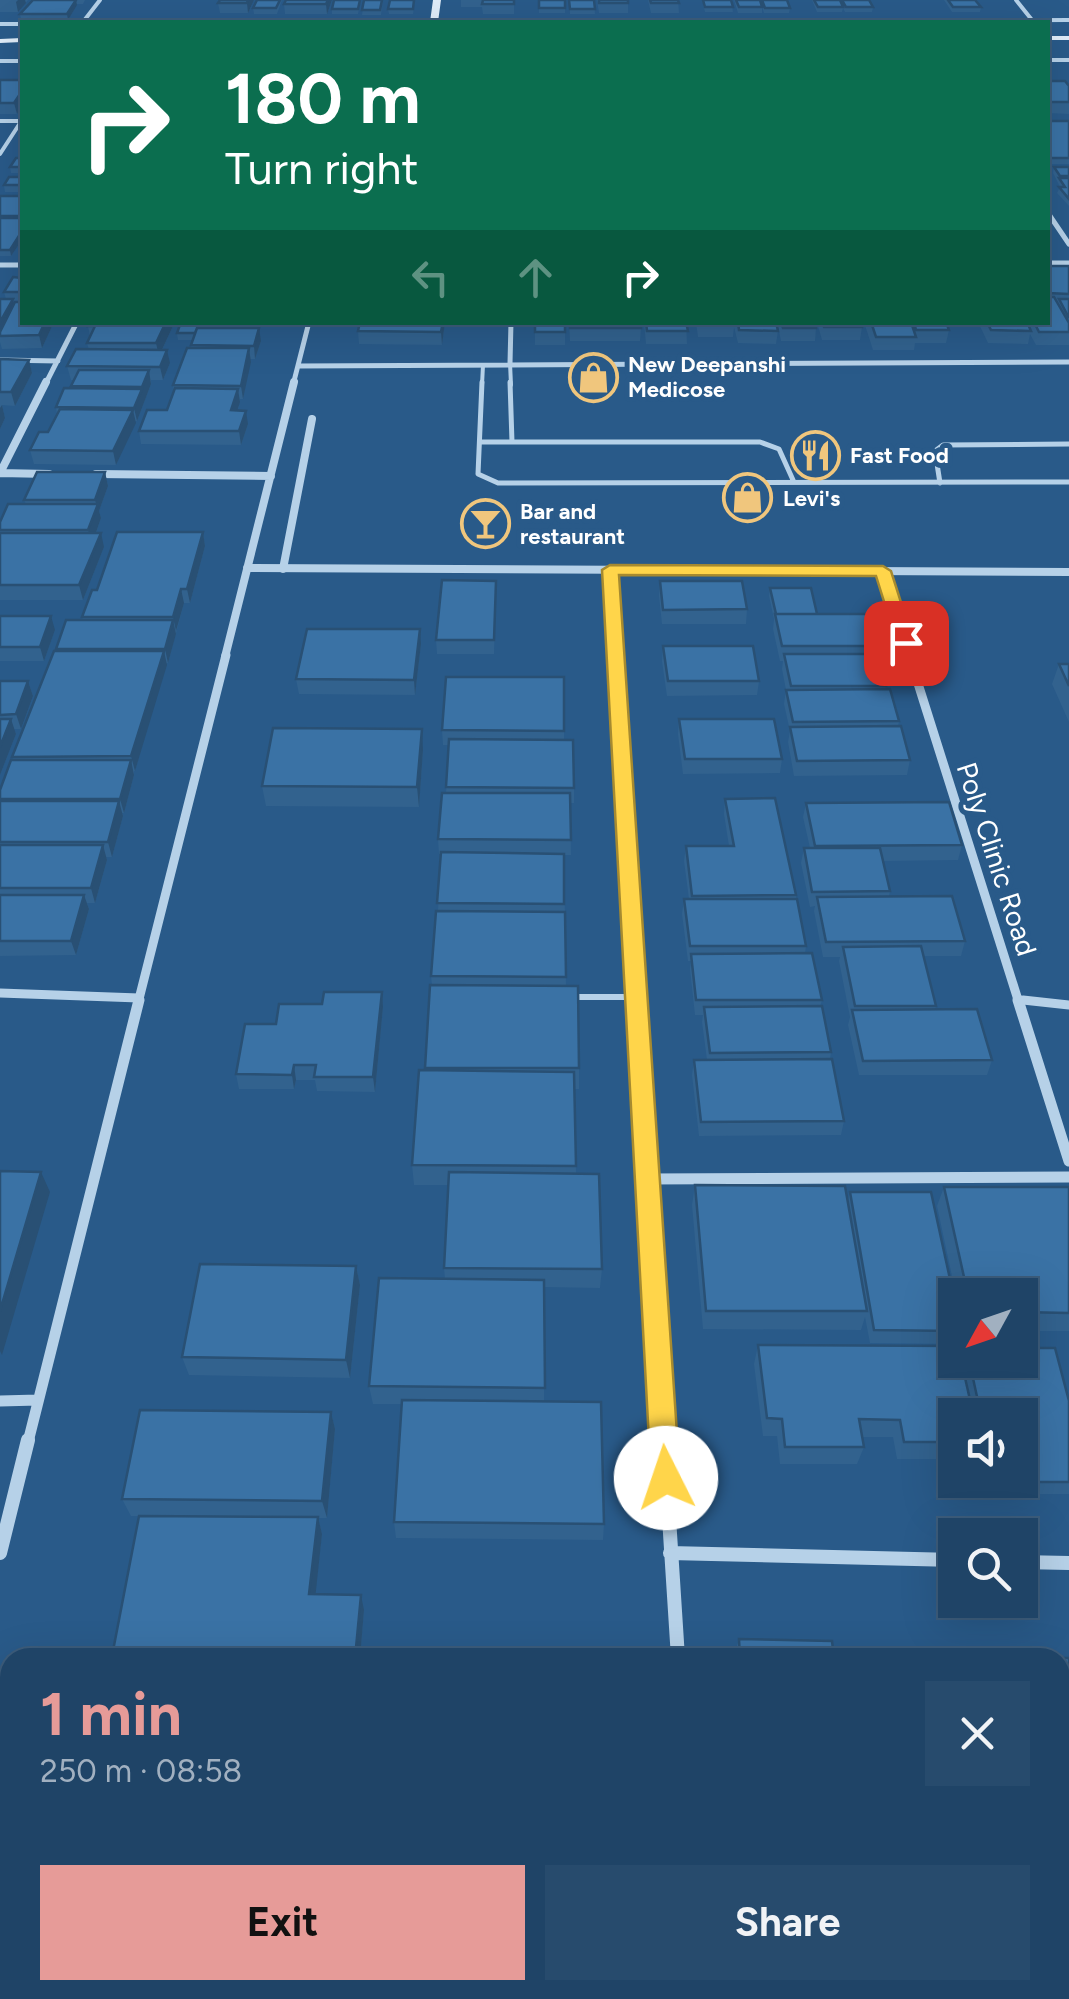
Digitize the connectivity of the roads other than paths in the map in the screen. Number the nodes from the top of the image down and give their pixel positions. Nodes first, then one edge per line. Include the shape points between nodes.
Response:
1 (100, 0) edge
2 (1016, 0) edge
3 (85, 20) edge
4 (1032, 20) edge
5 (1069, 20) edge
6 (20, 124) edge
7 (0, 154) edge
8 (1050, 216) edge
9 (1069, 244) edge
10 (76, 325) edge
11 (308, 325) edge
12 (512, 325) edge
13 (0, 360) edge
14 (58, 360) junction
15 (1069, 362) edge
16 (510, 364) junction
17 (483, 365) junction
18 (298, 366) junction
19 (312, 419) dead end
20 (482, 442) junction
21 (512, 442) junction
22 (1069, 444) edge
23 (0, 473) edge
24 (58, 474) edge
25 (77, 474) edge
26 (270, 476) junction
27 (794, 480) junction
28 (1069, 482) edge
29 (940, 483) junction
30 (248, 568) junction
31 (283, 569) junction
32 (610, 570) junction
33 (883, 571) junction
34 (1069, 572) edge
35 (0, 993) edge
36 (566, 997) edge
37 (636, 997) junction
38 (140, 998) junction
39 (1018, 1000) junction
40 (1069, 1005) edge
41 (1069, 1161) edge
42 (1069, 1177) edge
43 (646, 1179) junction
44 (38, 1400) junction
45 (0, 1401) edge
46 (0, 1553) edge
47 (670, 1554) junction
48 (938, 1560) edge
49 (1038, 1562) edge
50 (1069, 1563) edge
51 (677, 1648) edge

1 - 3 street
2 - 4 street
4 - 5 street
6 - 7 street
8 - 9 street
10 - 14 street
11 - 18 street
12 - 16 street
13 - 14 street
14 - 23 street
15 - 16 street
16 - 17 street
16 - 21 lane
17 - 18 street
17 - 20 lane
18 - 26 street
19 - 31 street
20 - 21 lane
20 - 27 lane via 478,474 498,483
21 - 27 lane via 760,442 779,449
22 - 29 lane via 943,445 934,451
23 - 24 street
25 - 26 street
26 - 30 street
27 - 29 lane
28 - 29 lane
30 - 31 street
30 - 38 street
31 - 32 street
32 - 33 street
32 - 37 street
33 - 34 street
33 - 39 street, Poly Clinic Road
35 - 38 street
36 - 37 lane
37 - 43 street
38 - 44 street
39 - 40 lane
39 - 41 street, Poly Clinic Road
42 - 43 street
43 - 47 street
44 - 45 street
44 - 46 street
47 - 48 street
47 - 51 street
49 - 50 street

